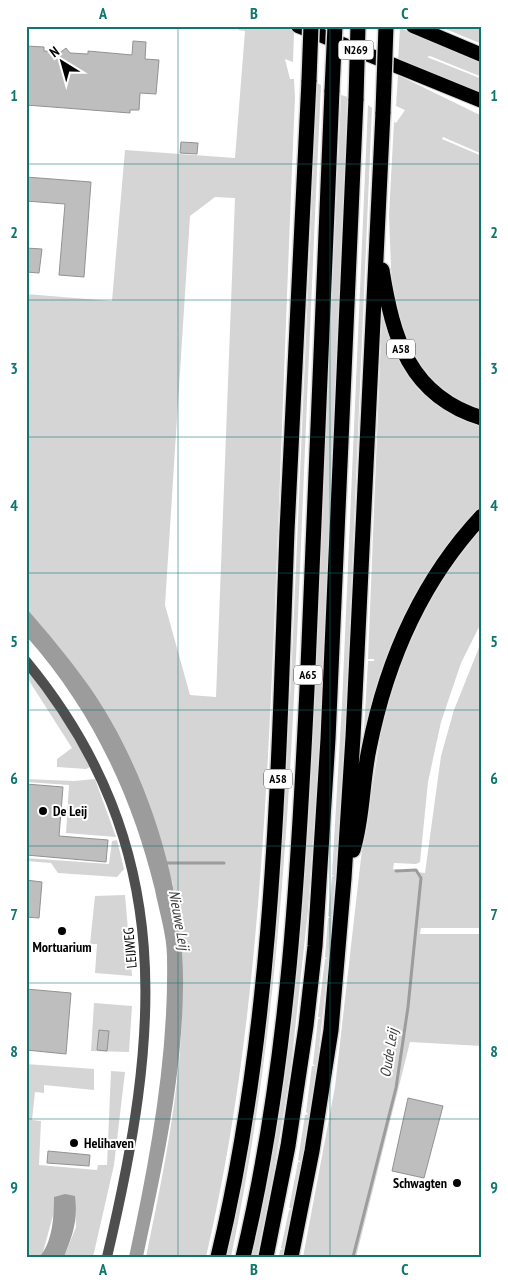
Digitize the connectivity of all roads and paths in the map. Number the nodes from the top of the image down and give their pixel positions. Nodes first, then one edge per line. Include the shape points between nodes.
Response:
1 (298, 26) edge
2 (311, 26) edge
3 (336, 26) edge
4 (358, 26) edge
5 (386, 26) edge
6 (413, 26) edge
7 (482, 55) edge
8 (482, 102) edge
9 (377, 242) junction
10 (482, 418) edge
11 (482, 516) edge
12 (26, 661) edge
13 (344, 878) junction
14 (107, 1257) edge
15 (218, 1257) edge
16 (243, 1257) edge
17 (266, 1257) edge
18 (291, 1257) edge

1 - 8 highway, N269
2 - 15 highway, A58, bridge via 280,738 267,943 239,1155
3 - 16 highway, A65, bridge via 305,728 291,946 265,1143
4 - 17 highway, A65, bridge via 329,729 316,946 289,1137
5 - 9 highway, A58, bridge
6 - 7 highway
9 - 10 highway, A58 via 389,311 408,361 435,393 452,405
9 - 13 highway, A58
11 - 13 highway, A58 via 428,588 391,666 369,750 357,836
12 - 14 street, LEIJWEG via 73,726 106,790 123,838 141,913 147,992 142,1066 126,1173
13 - 18 highway, A58 via 331,1030

